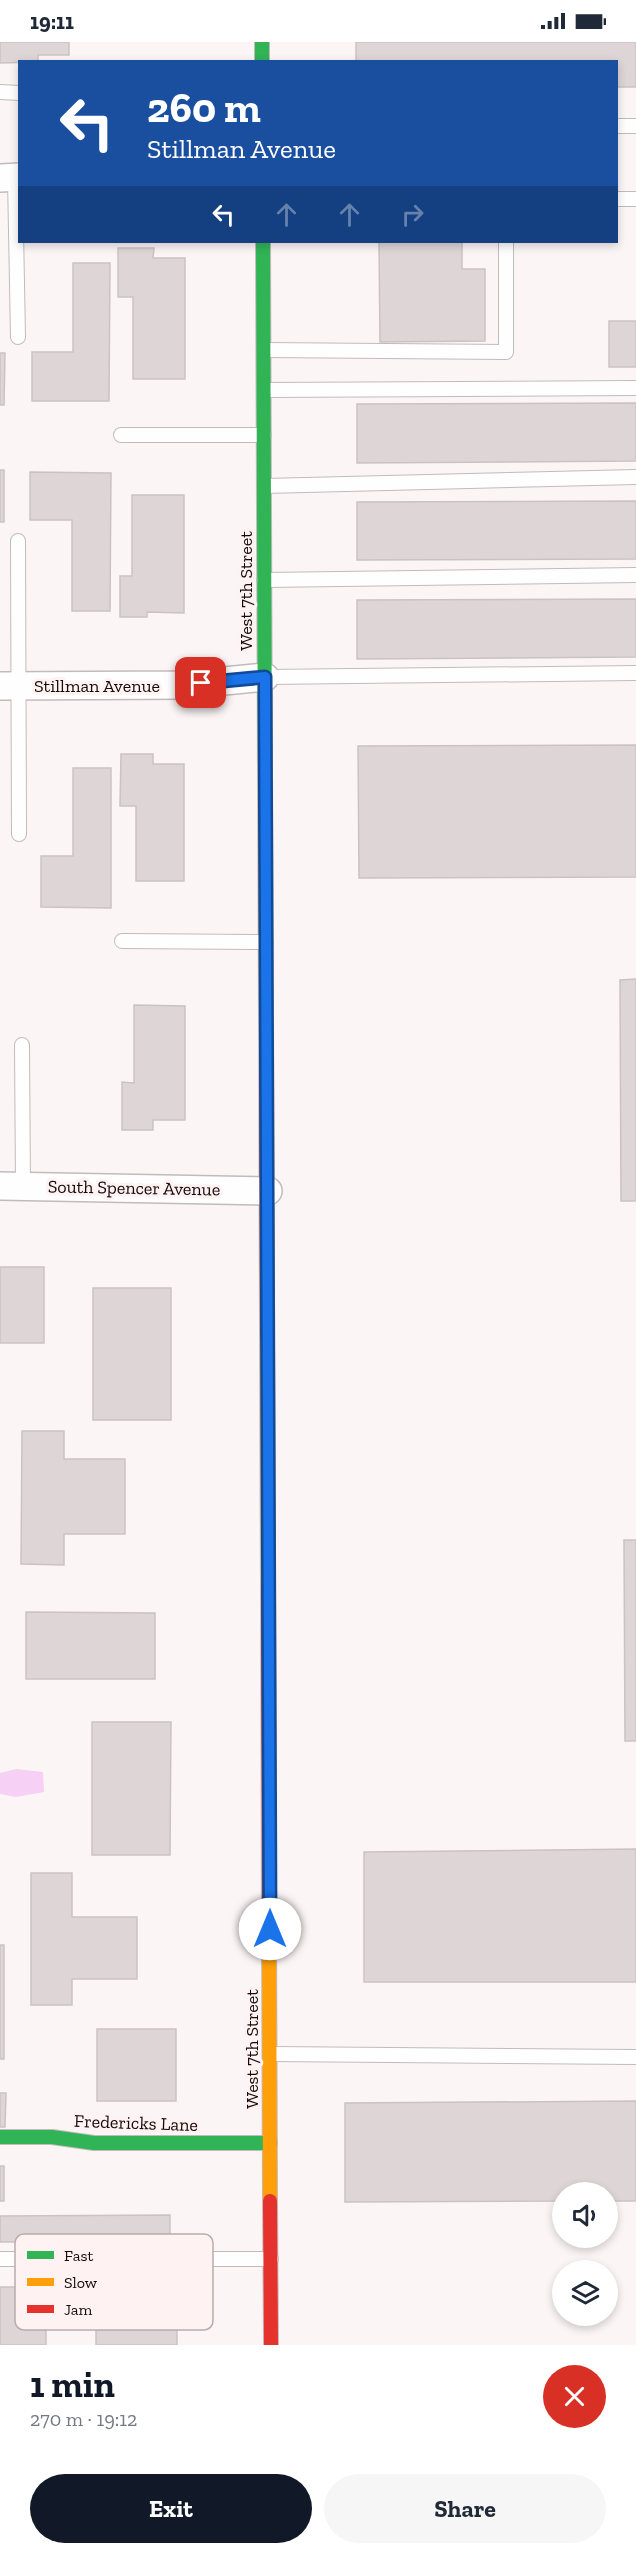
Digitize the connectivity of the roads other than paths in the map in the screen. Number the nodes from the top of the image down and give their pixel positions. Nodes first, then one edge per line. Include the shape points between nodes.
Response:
1 (262, 42) edge
2 (262, 60) edge
3 (0, 92) edge
4 (18, 93) edge
5 (618, 126) edge
6 (636, 126) edge
7 (12, 178) edge
8 (618, 199) edge
9 (636, 199) edge
10 (263, 243) edge
11 (506, 243) edge
12 (18, 337) dead end
13 (264, 350) junction
14 (636, 388) edge
15 (264, 390) junction
16 (121, 435) dead end
17 (264, 435) junction
18 (636, 477) edge
19 (264, 486) junction
20 (18, 541) dead end
21 (636, 575) edge
22 (264, 580) junction
23 (636, 672) edge
24 (265, 677) junction
25 (9, 686) edge
26 (19, 834) dead end
27 (122, 941) dead end
28 (266, 942) junction
29 (22, 1045) dead end
30 (11, 1186) edge
31 (268, 1191) junction
32 (270, 2054) junction
33 (636, 2057) edge
34 (0, 2137) edge
35 (270, 2143) junction
36 (213, 2259) edge
37 (271, 2259) junction
38 (271, 2345) edge

1 - 2 main road
3 - 4 lane
5 - 6 lane
7 - 12 lane
8 - 9 lane
10 - 13 main road, West 7th Street
11 - 13 lane via 506,352
13 - 15 main road, West 7th Street
14 - 15 lane
15 - 17 main road, West 7th Street
16 - 17 lane
17 - 19 main road, West 7th Street
18 - 19 lane
19 - 22 main road, West 7th Street
20 - 25 lane
21 - 22 lane
22 - 24 main road, West 7th Street
23 - 24 lane
24 - 25 street, Stillman Avenue via 184,685
24 - 28 main road, West 7th Street
25 - 26 lane
27 - 28 lane
28 - 31 main road, West 7th Street
29 - 30 lane
30 - 31 street, South Spencer Avenue
31 - 32 main road, West 7th Street
32 - 33 lane
32 - 35 main road, West 7th Street
34 - 35 main road, Fredericks Lane via 52,2137 94,2144
35 - 37 main road, West 7th Street
36 - 37 lane
37 - 38 main road, West 7th Street

